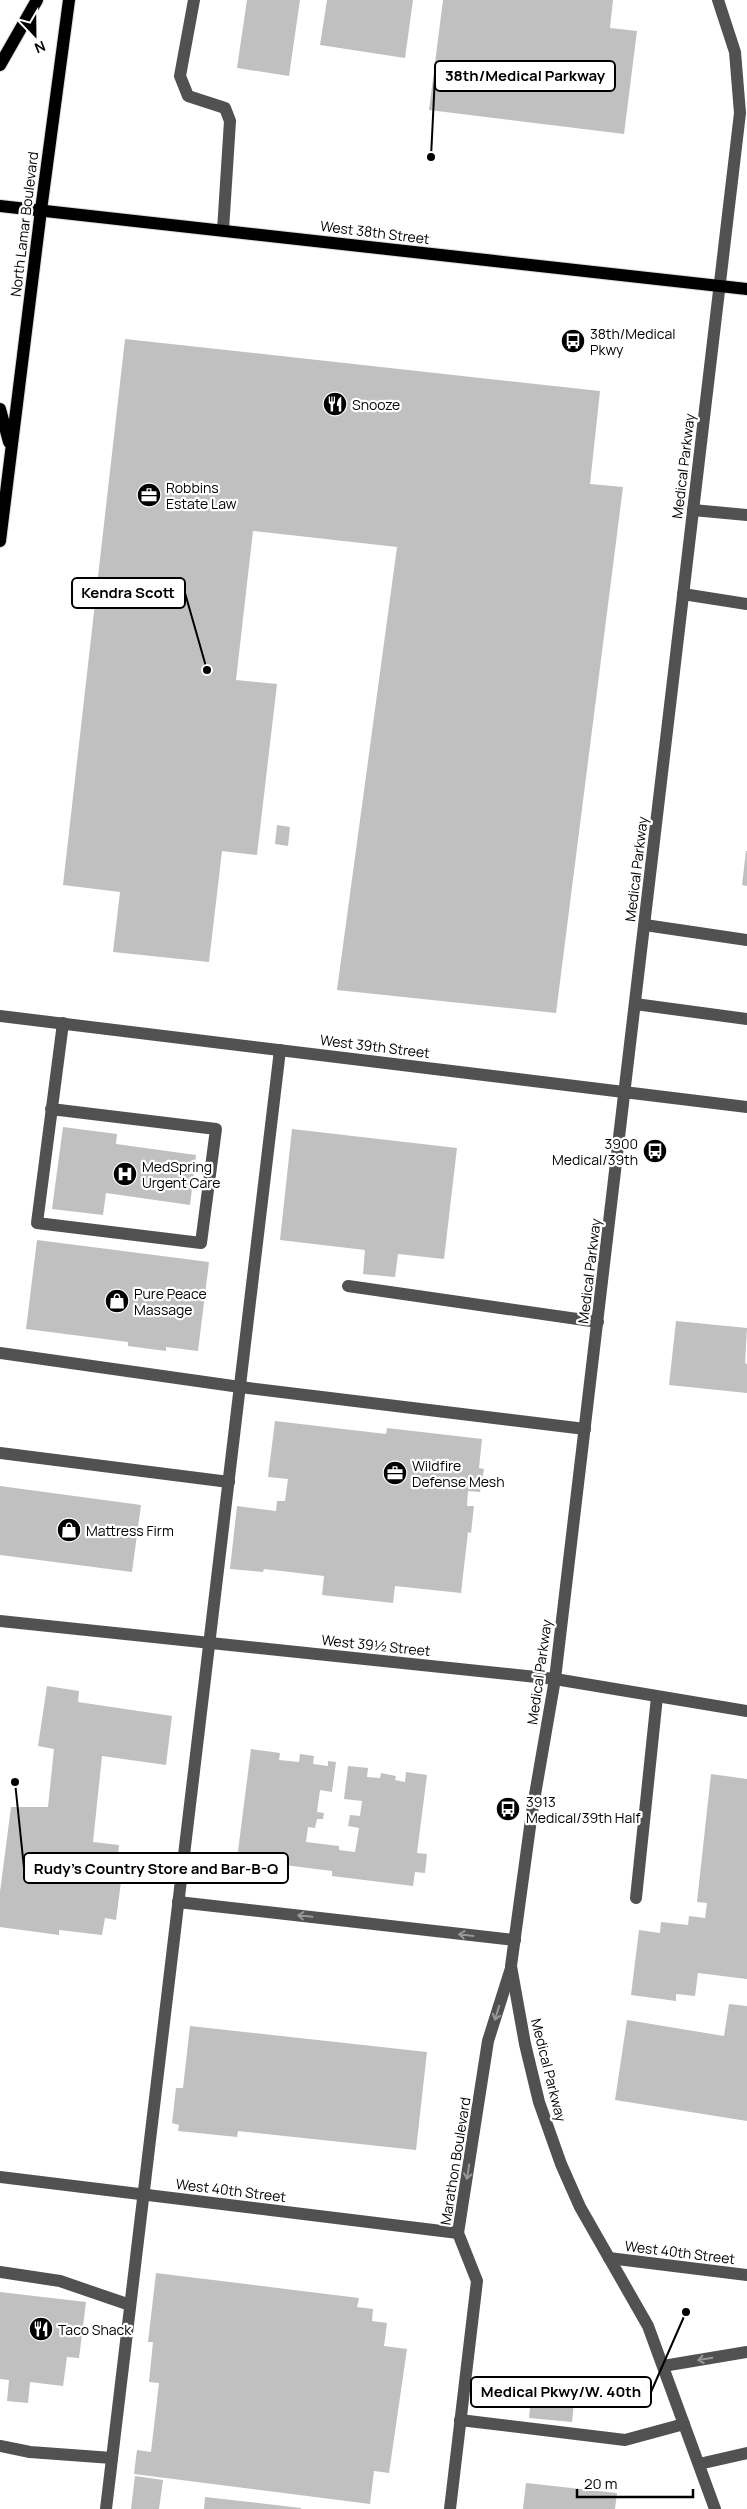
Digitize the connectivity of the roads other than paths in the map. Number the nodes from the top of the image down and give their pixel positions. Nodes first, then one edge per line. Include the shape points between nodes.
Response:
1 (38, 0) edge
2 (69, 0) edge
3 (194, 0) edge
4 (718, 0) edge
5 (0, 65) edge
6 (0, 206) edge
7 (41, 210) junction
8 (223, 230) junction
9 (719, 286) junction
10 (747, 289) edge
11 (0, 409) edge
12 (11, 450) junction
13 (693, 510) junction
14 (747, 515) edge
15 (0, 541) edge
16 (683, 594) junction
17 (747, 604) edge
18 (644, 925) junction
19 (747, 940) edge
20 (635, 1004) junction
21 (0, 1016) edge
22 (747, 1019) edge
23 (62, 1023) junction
24 (280, 1050) junction
25 (625, 1092) junction
26 (747, 1107) edge
27 (51, 1109) junction
28 (348, 1286) dead end
29 (598, 1322) junction
30 (0, 1354) edge
31 (240, 1386) junction
32 (585, 1429) junction
33 (0, 1453) edge
34 (228, 1482) junction
35 (0, 1621) edge
36 (209, 1642) junction
37 (555, 1678) junction
38 (657, 1696) junction
39 (747, 1711) edge
40 (636, 1898) dead end
41 (178, 1902) junction
42 (515, 1940) junction
43 (511, 1966) junction
44 (0, 2177) edge
45 (144, 2194) junction
46 (458, 2233) junction
47 (610, 2258) junction
48 (0, 2272) edge
49 (747, 2275) edge
50 (130, 2305) junction
51 (747, 2352) edge
52 (663, 2366) junction
53 (460, 2420) junction
54 (684, 2424) junction
55 (0, 2446) edge
56 (747, 2452) edge
57 (112, 2458) junction
58 (699, 2464) junction
59 (106, 2509) edge
60 (450, 2509) edge
61 (715, 2509) edge

1 - 5 main road
2 - 7 main road, North Lamar Boulevard
3 - 8 street via 180,76 188,96 225,108 230,121
4 - 9 street, Medical Parkway via 735,52 740,113
6 - 7 main road, West 38th Street
7 - 8 main road, West 38th Street
7 - 12 main road, North Lamar Boulevard
8 - 9 main road, West 38th Street
9 - 10 main road, West 38th Street
9 - 13 street, Medical Parkway
11 - 12 main road
12 - 15 main road, North Lamar Boulevard
13 - 14 street
13 - 16 street, Medical Parkway
16 - 17 street
16 - 18 street, Medical Parkway
18 - 19 street
18 - 20 street, Medical Parkway
20 - 22 street
20 - 25 street, Medical Parkway
21 - 23 street, West 39th Street
23 - 24 street, West 39th Street
23 - 27 street
24 - 25 street, West 39th Street
24 - 31 street
25 - 26 street, West 39th Street
25 - 29 street, Medical Parkway
27 - 27 street via 37,1223 201,1243 216,1129
28 - 29 street
29 - 32 street, Medical Parkway
30 - 31 street
31 - 32 street
31 - 34 street
32 - 37 street, Medical Parkway
33 - 34 street
34 - 36 street
35 - 36 street, West 39½ Street
36 - 37 street, West 39½ Street
36 - 41 street
37 - 38 street, West 39½ Street
37 - 42 street, Medical Parkway via 532,1812
38 - 39 street, West 39½ Street
38 - 40 street
42 -> 41 street
41 - 45 street
42 - 43 street, Medical Parkway
43 -> 46 street, Marathon Boulevard via 488,2041
43 - 47 street, Medical Parkway via 538,2102 580,2207
44 - 45 street, West 40th Street
45 - 46 street, West 40th Street
45 - 50 street
46 - 53 street, Marathon Boulevard via 476,2281
47 - 49 street, West 40th Street
47 - 52 street, Medical Parkway via 648,2326
48 - 50 street via 60,2281
50 - 57 street
51 -> 52 street
52 - 54 street, Medical Parkway
53 - 54 street via 625,2440
53 - 60 street, Marathon Boulevard
54 - 58 street, Medical Parkway
55 - 57 street via 30,2452
56 - 58 street
57 - 59 street
58 - 61 street, Medical Parkway

